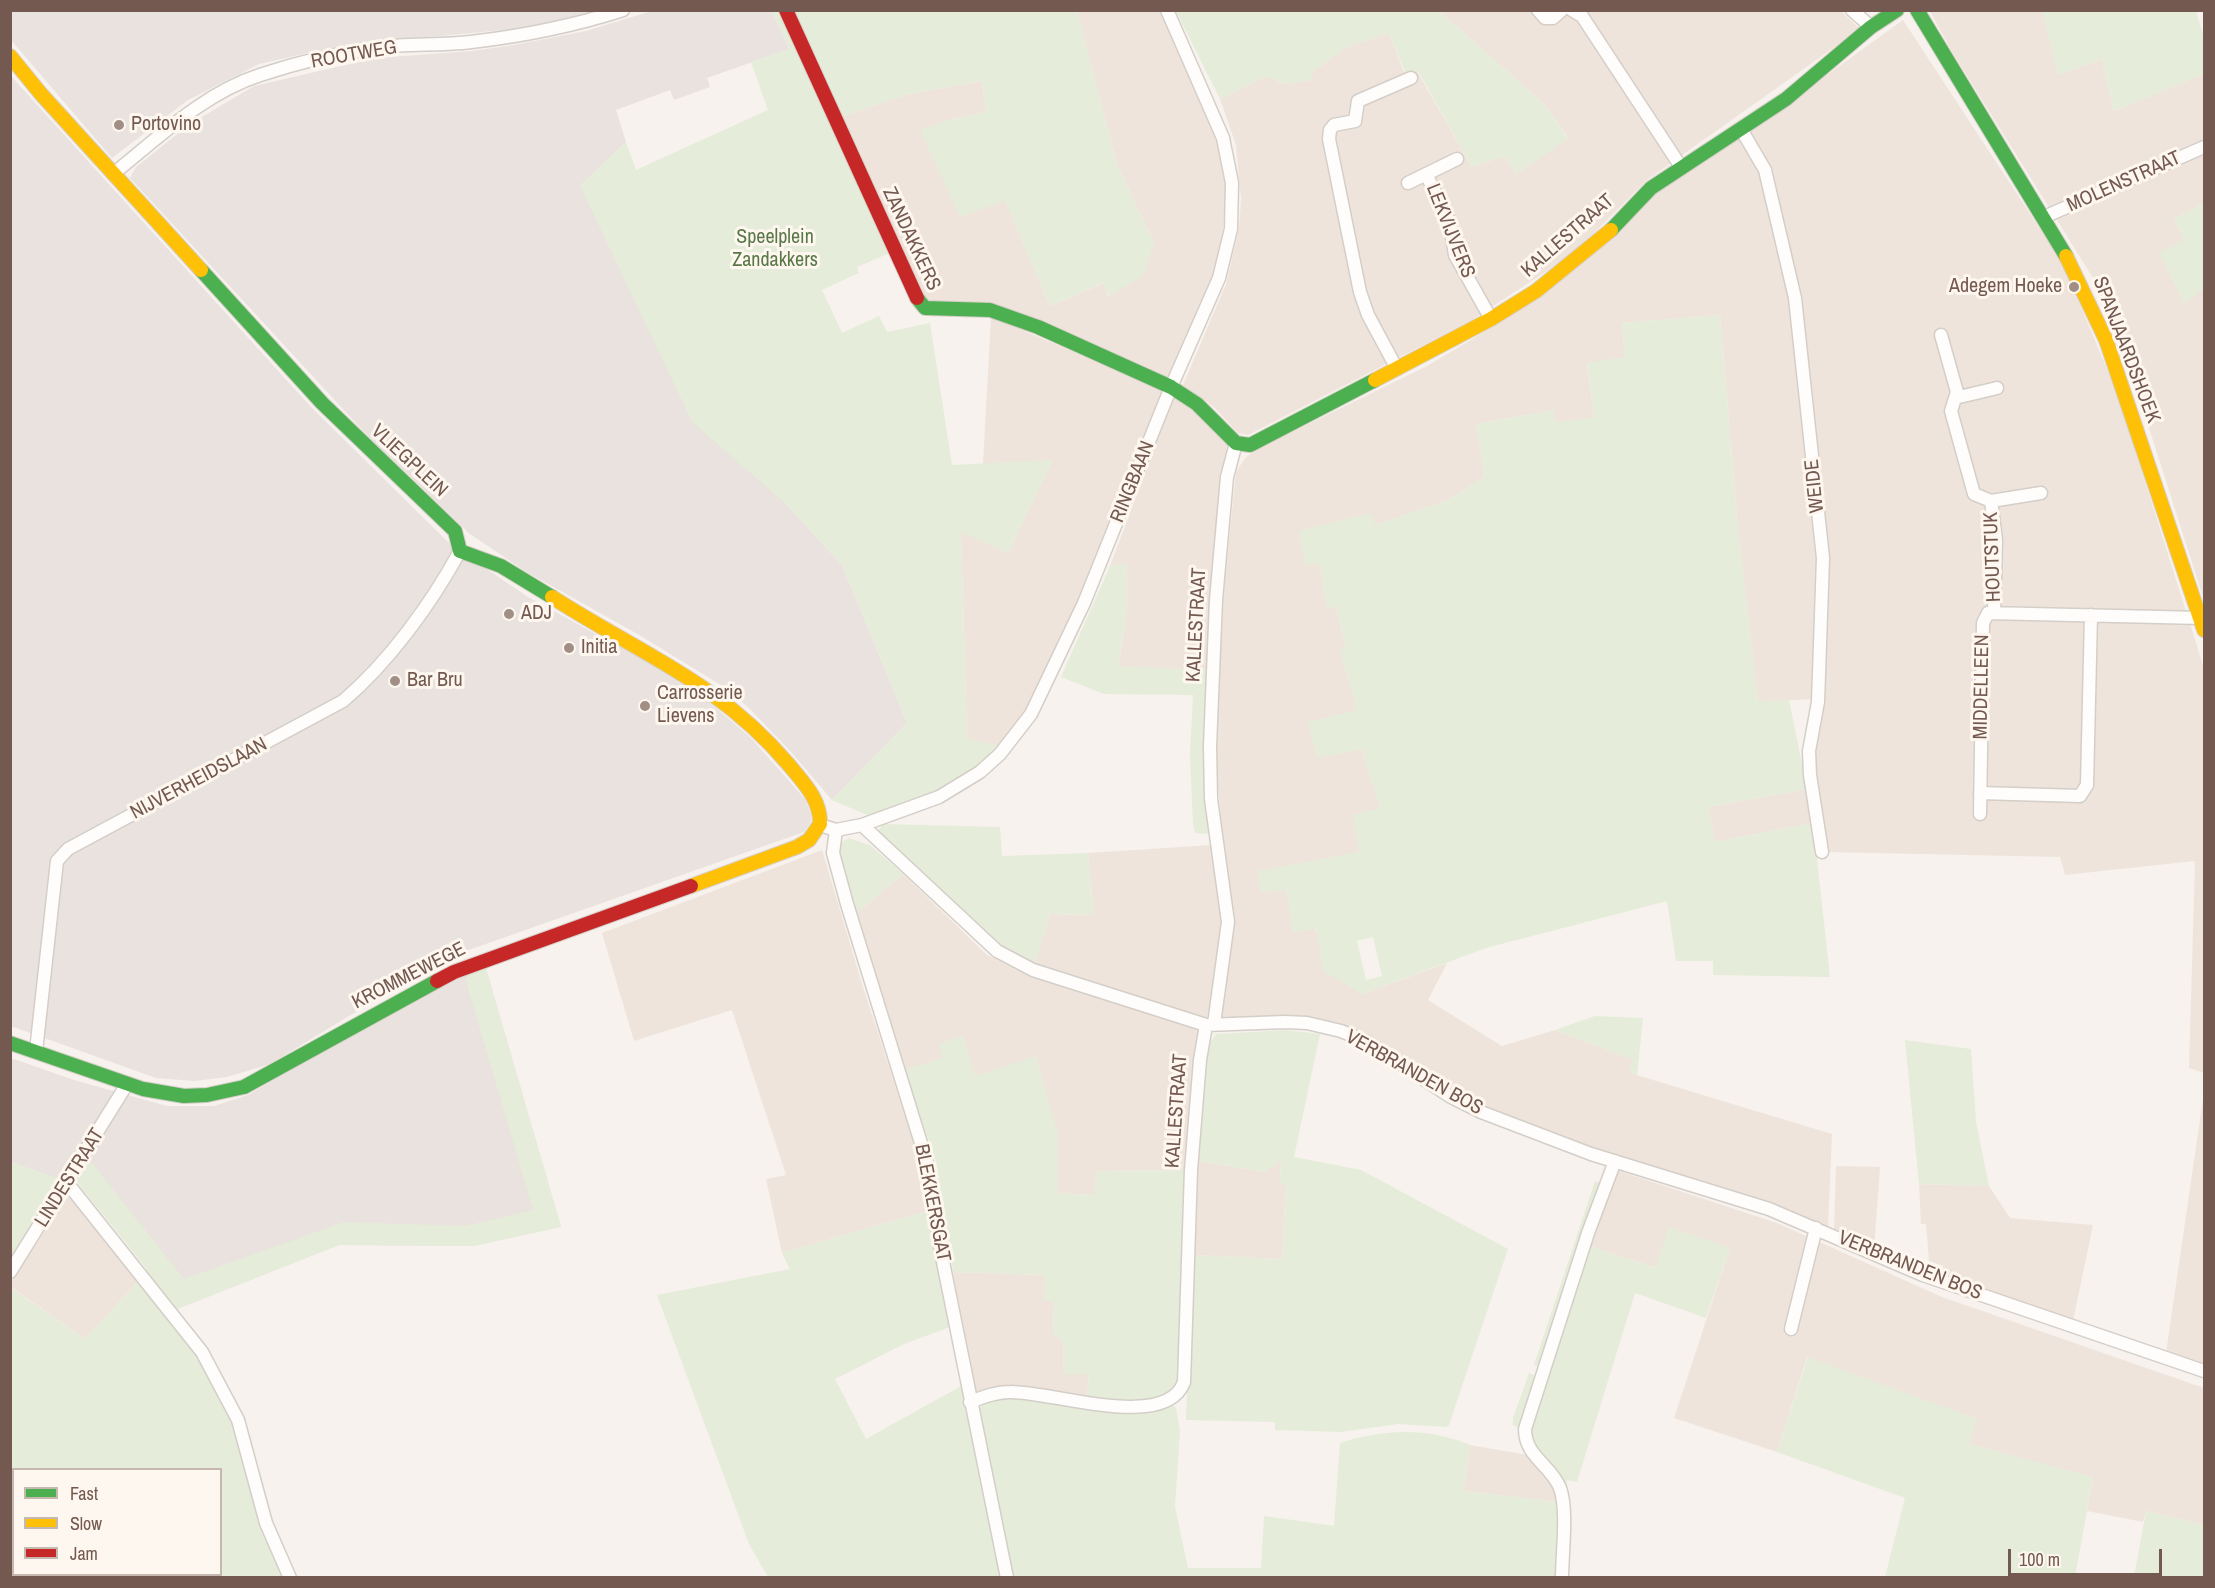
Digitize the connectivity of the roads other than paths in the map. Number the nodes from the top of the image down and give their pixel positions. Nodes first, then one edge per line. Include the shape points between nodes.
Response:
1 (623, 10) edge
2 (786, 10) edge
3 (1167, 10) edge
4 (1538, 10) edge
5 (1562, 10) edge
6 (1572, 10) edge
7 (1852, 10) edge
8 (1896, 10) edge
9 (1917, 10) edge
10 (1871, 27) junction
11 (10, 56) edge
12 (1411, 78) dead end
13 (1741, 129) junction
14 (2205, 147) edge
15 (1457, 159) dead end
16 (1682, 166) junction
17 (113, 174) junction
18 (1426, 174) junction
19 (1408, 183) dead end
20 (2044, 217) junction
21 (1491, 320) junction
22 (1941, 335) dead end
23 (1397, 369) junction
24 (1171, 387) junction
25 (1997, 388) dead end
26 (1955, 398) junction
27 (1236, 443) junction
28 (2041, 493) dead end
29 (1991, 501) junction
30 (460, 551) junction
31 (1994, 613) junction
32 (2091, 615) junction
33 (2203, 624) edge
34 (1980, 793) junction
35 (1980, 814) dead end
36 (820, 825) junction
37 (862, 825) junction
38 (836, 830) junction
39 (1822, 852) dead end
40 (1210, 1024) junction
41 (10, 1042) edge
42 (36, 1051) junction
43 (127, 1084) junction
44 (1615, 1161) junction
45 (68, 1184) junction
46 (1816, 1228) junction
47 (10, 1272) edge
48 (1791, 1329) dead end
49 (2205, 1371) edge
50 (970, 1402) junction
51 (290, 1578) edge
52 (1007, 1578) edge
53 (1562, 1578) edge

1 - 17 street, ROOTWEG via 523,35 376,48 259,75 189,113
2 - 24 street, ZANDAKKERS via 920,305 990,310
3 - 24 street, RINGBAAN via 1223,138 1232,183 1231,229 1219,278
4 - 5 street via 1545,18 1553,18
6 - 16 street via 1582,16
7 - 10 street
8 - 10 street, KALLESTRAAT
9 - 20 street, SPANJAARDSHOEK
10 - 13 street, KALLESTRAAT via 1818,75
11 - 17 street, VLIEGPLEIN
12 - 23 street via 1358,101 1355,121 1334,125 1329,139 1360,292
13 - 16 street, KALLESTRAAT
13 - 39 street, WEIDE via 1765,170 1796,310 1823,558 1818,702 1809,751
14 - 20 street, MOLENSTRAAT
15 - 18 street, LEKVIJVERS
16 - 21 street, KALLESTRAAT via 1651,188 1610,231 1536,291
17 - 30 street, VLIEGPLEIN via 322,404 455,531
18 - 19 street, LEKVIJVERS
18 - 21 street, LEKVIJVERS via 1452,230 1455,255
20 - 33 street, SPANJAARDSHOEK via 2106,340
21 - 23 street, KALLESTRAAT
22 - 26 street, HOUTSTUK via 1957,392
23 - 27 street, KALLESTRAAT via 1250,445
24 - 27 street via 1197,404
24 - 37 street, RINGBAAN via 1084,603 1031,714 1000,754 980,772 939,797
25 - 26 street
26 - 29 street, HOUTSTUK via 1951,411 1974,494
27 - 40 street, KALLESTRAAT via 1227,477 1216,600 1210,746 1211,799 1228,922
28 - 29 street, HOUTSTUK
29 - 31 street, HOUTSTUK via 1996,540
30 - 36 street via 486,558 662,658 722,698 763,734 806,786 819,803
30 - 42 street, NIJVERHEIDSLAAN via 402,638 368,679 343,701 68,849 57,861
31 - 32 street, MIDDELLEEN
31 - 34 street, MIDDELLEEN via 1988,613 1983,623
32 - 33 street, MIDDELLEEN
32 - 34 street via 2087,784 2080,796
34 - 35 street, MIDDELLEEN
36 - 38 street, RINGBAAN
36 - 43 street, KROMMEWEGE via 810,840 797,847 446,976 244,1087 183,1096
37 - 38 street, RINGBAAN
37 - 40 street via 974,931 1015,962
38 - 50 street, BLEKKERSGAT via 832,847 838,874 929,1169 939,1247
40 - 44 street, VERBRANDEN BOS via 1307,1023 1341,1031 1481,1112
40 - 50 street, KALLESTRAAT via 1200,1060 1184,1382 1180,1392 1154,1405 1133,1407 1011,1392 989,1394
41 - 42 street, KROMMEWEGE
42 - 43 street, KROMMEWEGE
43 - 45 street, LINDESTRAAT
44 - 46 street, VERBRANDEN BOS via 1769,1209
44 - 53 street via 1525,1430 1528,1449 1551,1473 1562,1494
45 - 47 street, LINDESTRAAT
45 - 51 street via 179,1320 207,1362 238,1420 266,1523
46 - 48 street
46 - 49 street, VERBRANDEN BOS via 1932,1278
50 - 52 street, BLEKKERSGAT

